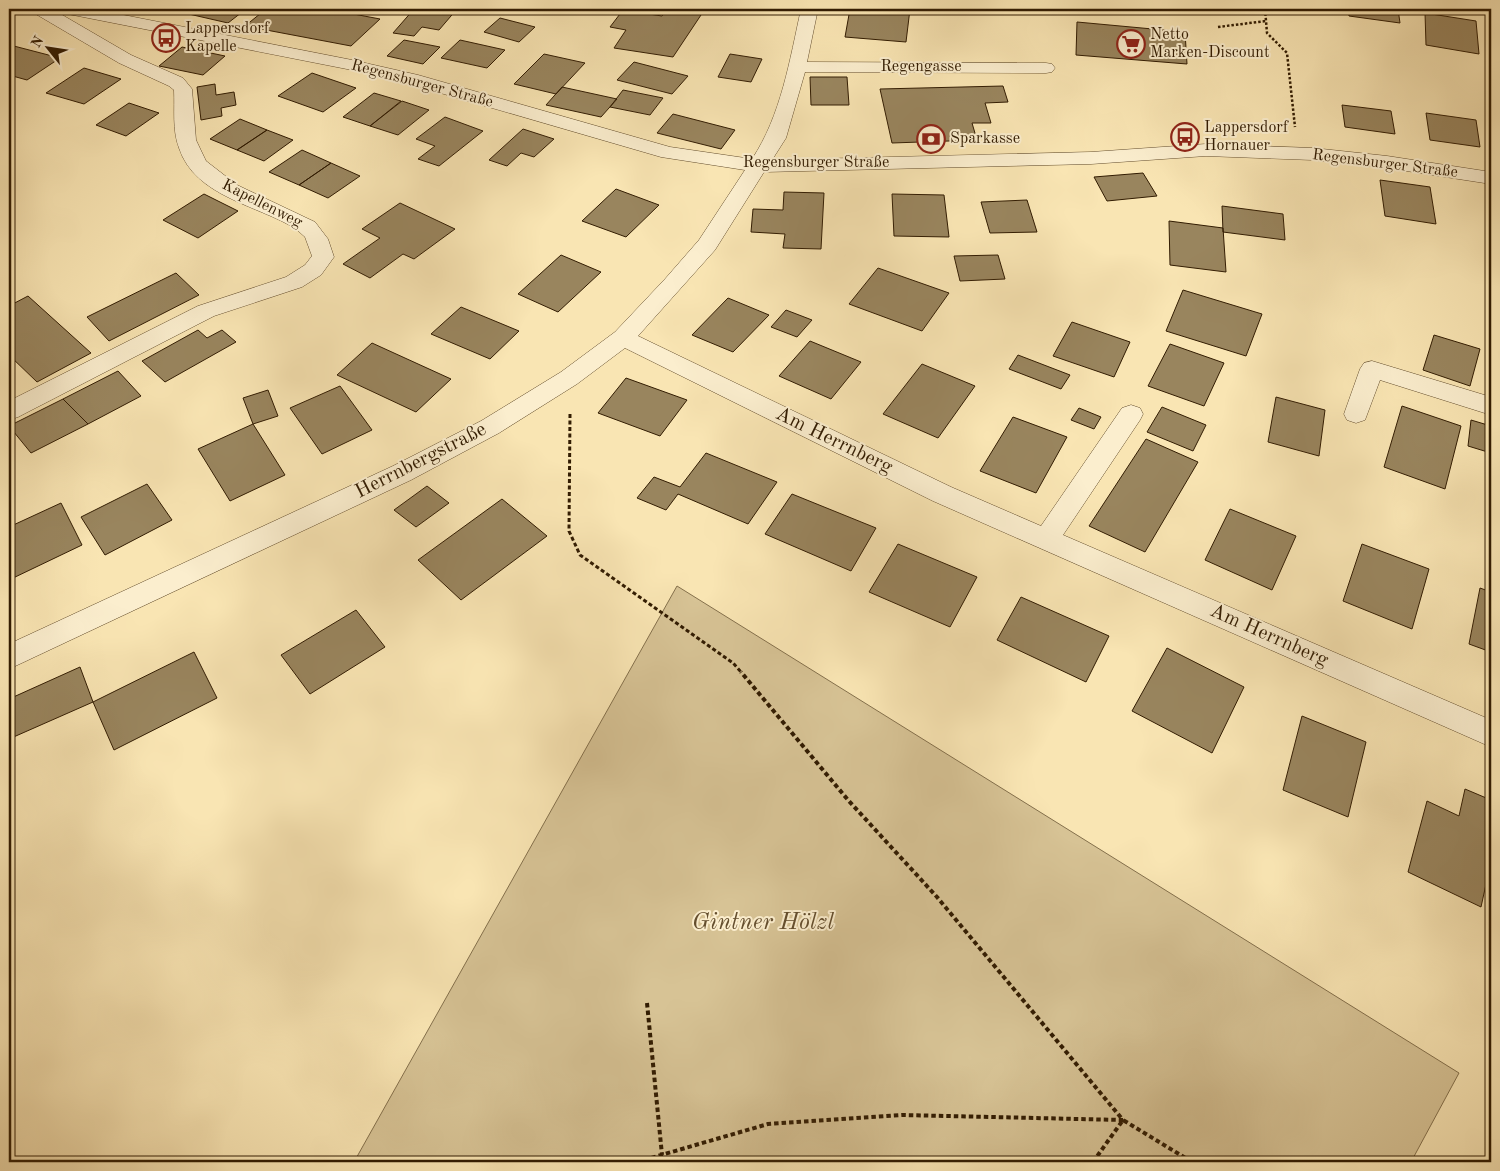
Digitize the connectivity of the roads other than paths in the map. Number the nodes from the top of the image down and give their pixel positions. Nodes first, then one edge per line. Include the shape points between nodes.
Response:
1 (40, 9) edge
2 (68, 9) edge
3 (810, 9) edge
4 (797, 67) junction
5 (1046, 68) dead end
6 (757, 166) junction
7 (1491, 178) edge
8 (623, 338) junction
9 (1491, 406) edge
10 (9, 411) edge
11 (1131, 414) dead end
12 (1356, 414) dead end
13 (1046, 539) junction
14 (9, 656) edge
15 (1491, 734) edge

1 - 10 street, Kapellenweg via 125,59 176,82 183,89 185,140 192,158 227,188 310,228 320,244 322,257 313,270 294,282 206,312
2 - 6 street, Regensburger Straße via 352,65 668,153
3 - 4 street
4 - 5 street, Regengasse
4 - 6 street via 776,138
6 - 7 street, Regensburger Straße via 1092,158 1206,150 1386,162
6 - 8 street, Herrnbergstraße via 707,245
8 - 13 street, Am Herrnberg via 942,494
8 - 14 street, Herrnbergstraße via 569,378 490,427 402,473
9 - 12 street via 1372,369
11 - 13 street
13 - 15 street, Am Herrnberg

